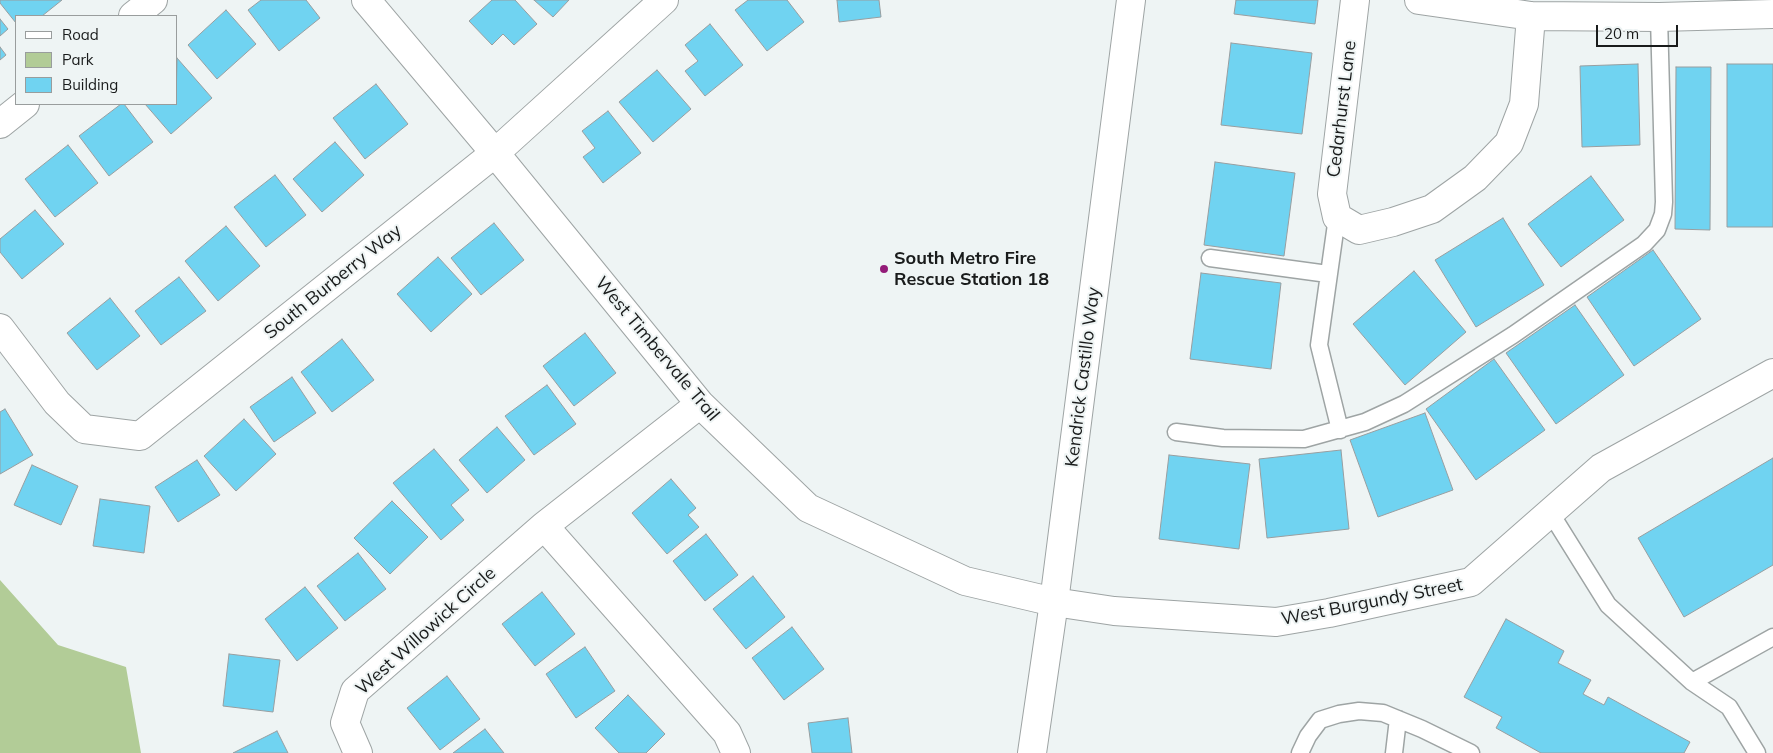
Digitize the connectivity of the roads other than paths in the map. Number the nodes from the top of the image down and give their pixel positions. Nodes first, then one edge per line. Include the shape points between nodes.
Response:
1 (153, 0) edge
2 (366, 0) edge
3 (664, 0) edge
4 (1131, 0) edge
5 (1355, 0) edge
6 (1419, 0) edge
7 (1773, 14) edge
8 (134, 15) edge
9 (1531, 16) junction
10 (1659, 17) junction
11 (24, 105) edge
12 (0, 124) edge
13 (495, 153) junction
14 (1337, 217) junction
15 (1210, 258) dead end
16 (1328, 274) junction
17 (0, 328) edge
18 (1773, 373) edge
19 (700, 404) junction
20 (1340, 430) junction
21 (1176, 432) dead end
22 (1550, 512) junction
23 (544, 526) junction
24 (1054, 602) junction
25 (1773, 637) edge
26 (1692, 682) junction
27 (1398, 719) junction
28 (358, 753) edge
29 (736, 753) edge
30 (1032, 753) edge
31 (1300, 753) edge
32 (1394, 753) edge
33 (1471, 753) edge
34 (1756, 753) edge

1 - 8 street
2 - 13 street, West Timbervale Trail
3 - 13 street, South Burberry Way
4 - 24 street, Kendrick Castillo Way
5 - 14 street, Cedarhurst Lane via 1332,194
6 - 9 street
7 - 10 street
9 - 10 street
9 - 14 street via 1524,104 1509,143 1475,178 1432,209 1359,230
10 - 20 lane via 1664,202 1657,230 1644,244 1513,335 1404,404
11 - 12 street
13 - 17 street, South Burberry Way via 140,436 84,429 57,402
13 - 19 street, West Timbervale Trail
14 - 16 lane
15 - 16 lane
16 - 20 lane via 1319,345
18 - 22 street, West Burgundy Street via 1601,468
19 - 23 street, West Willowick Circle
19 - 24 street, West Timbervale Trail via 808,508 966,581
20 - 21 lane via 1304,439 1223,438
22 - 24 street, West Burgundy Street via 1471,582 1329,613 1276,622 1114,610
22 - 26 lane via 1608,606
23 - 28 street, West Willowick Circle via 355,690 344,723
23 - 29 street via 727,733
24 - 30 street, Kendrick Castillo Way
25 - 26 lane
26 - 34 lane via 1729,707
27 - 31 lane via 1383,713 1359,711 1320,720
27 - 32 lane
27 - 33 lane

